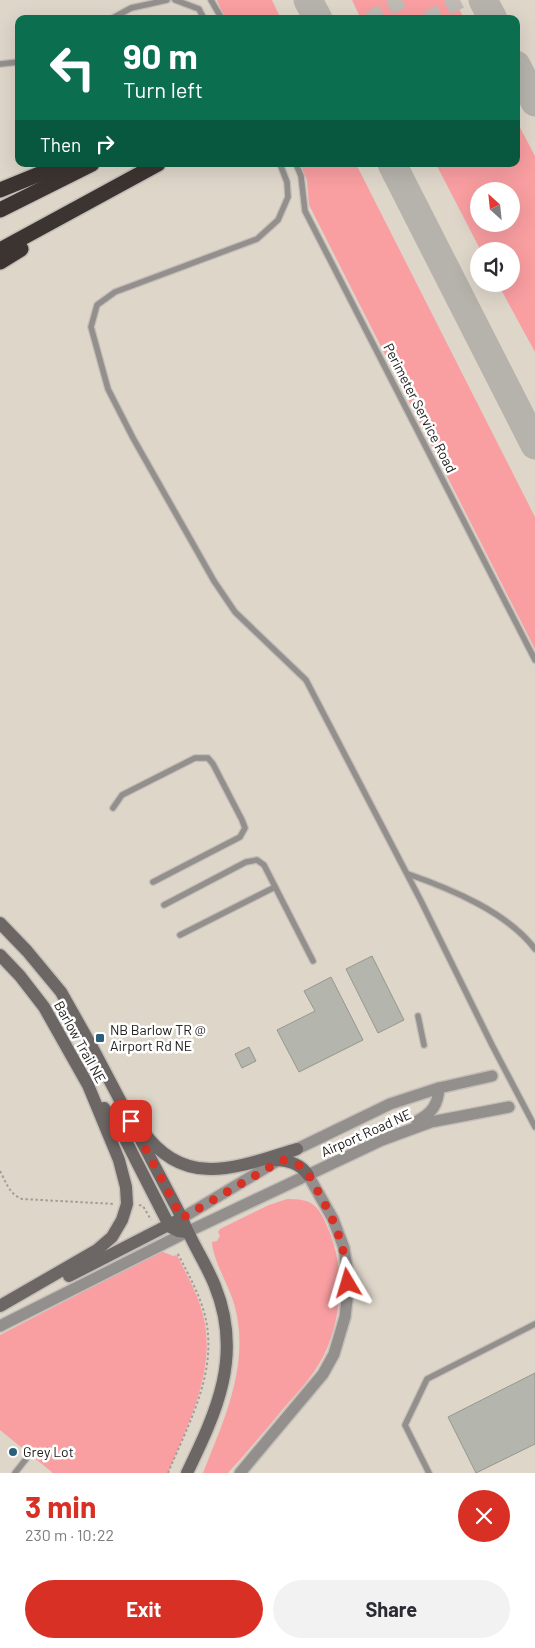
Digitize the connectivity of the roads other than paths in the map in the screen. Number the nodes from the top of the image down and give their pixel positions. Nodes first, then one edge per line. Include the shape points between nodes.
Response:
1 (167, 0) edge
2 (175, 0) edge
3 (211, 0) edge
4 (119, 15) edge
5 (202, 15) edge
6 (220, 15) edge
7 (15, 62) edge
8 (0, 64) edge
9 (57, 167) edge
10 (86, 167) edge
11 (153, 167) edge
12 (281, 167) edge
13 (297, 167) edge
14 (0, 190) edge
15 (0, 210) edge
16 (34, 232) junction
17 (0, 250) edge
18 (0, 262) edge
19 (535, 660) edge
20 (113, 808) dead end
21 (408, 874) junction
22 (152, 882) dead end
23 (275, 887) junction
24 (164, 905) dead end
25 (0, 923) edge
26 (180, 936) dead end
27 (535, 949) edge
28 (0, 955) edge
29 (313, 961) dead end
30 (418, 1016) dead end
31 (424, 1045) dead end
32 (492, 1076) dead end
33 (88, 1085) junction
34 (114, 1088) junction
35 (438, 1088) junction
36 (509, 1107) dead end
37 (535, 1127) edge
38 (382, 1140) junction
39 (297, 1149) junction
40 (282, 1160) junction
41 (248, 1164) junction
42 (308, 1175) junction
43 (182, 1218) junction
44 (169, 1225) junction
45 (187, 1232) junction
46 (4, 1303) edge
47 (535, 1324) edge
48 (0, 1326) edge
49 (198, 1451) junction
50 (26, 1459) dead end
51 (15, 1473) edge
52 (187, 1473) edge
53 (192, 1473) edge
54 (240, 1473) edge
55 (429, 1473) edge

1 - 4 lane via 132,8
2 - 5 lane via 199,9
3 - 6 lane
7 - 8 lane
9 - 14 highway
10 - 15 highway
11 - 16 highway
12 - 21 lane via 288,197 278,220 257,239 115,292 97,305 91,327 108,389 209,573 235,612 306,680
13 - 19 lane, Perimeter Service Road via 306,210
16 - 17 highway
16 - 18 highway via 25,246
20 - 22 lane via 122,795 195,758 208,758 213,764 245,828 240,837
21 - 27 lane via 475,903 506,921
21 - 37 lane
23 - 24 lane via 264,865 257,860 246,862
23 - 26 lane
23 - 29 lane
25 - 34 main road, Barlow Trail NE via 60,992
28 - 33 main road, Barlow Trail NE via 44,1008
30 - 31 lane
32 - 35 street
33 - 44 main road via 123,1135
33 - 46 main road, Barlow Trail NE via 123,1174 127,1196 125,1212 112,1237 97,1250
34 - 41 main road via 150,1141 175,1160 207,1170
34 - 43 main road, Barlow Trail NE
35 - 38 street via 437,1104 431,1112
35 - 39 street via 390,1104
36 - 38 street, Airport Road NE via 431,1122
38 - 42 street, Airport Road NE
39 - 40 street
39 - 41 main road
40 - 41 main road
40 - 42 main road via 300,1166
40 - 43 street
42 - 45 street, Airport Road NE
42 - 54 street via 344,1248 348,1283 345,1317 334,1354 323,1374
43 - 44 main road
43 - 45 main road
44 - 45 main road
44 - 46 main road via 74,1274
45 - 48 street, Airport Road NE
45 - 49 main road via 215,1285 224,1315 228,1352 226,1371
47 - 55 lane via 427,1379 405,1425
49 - 52 main road
49 - 53 main road
50 - 51 lane

